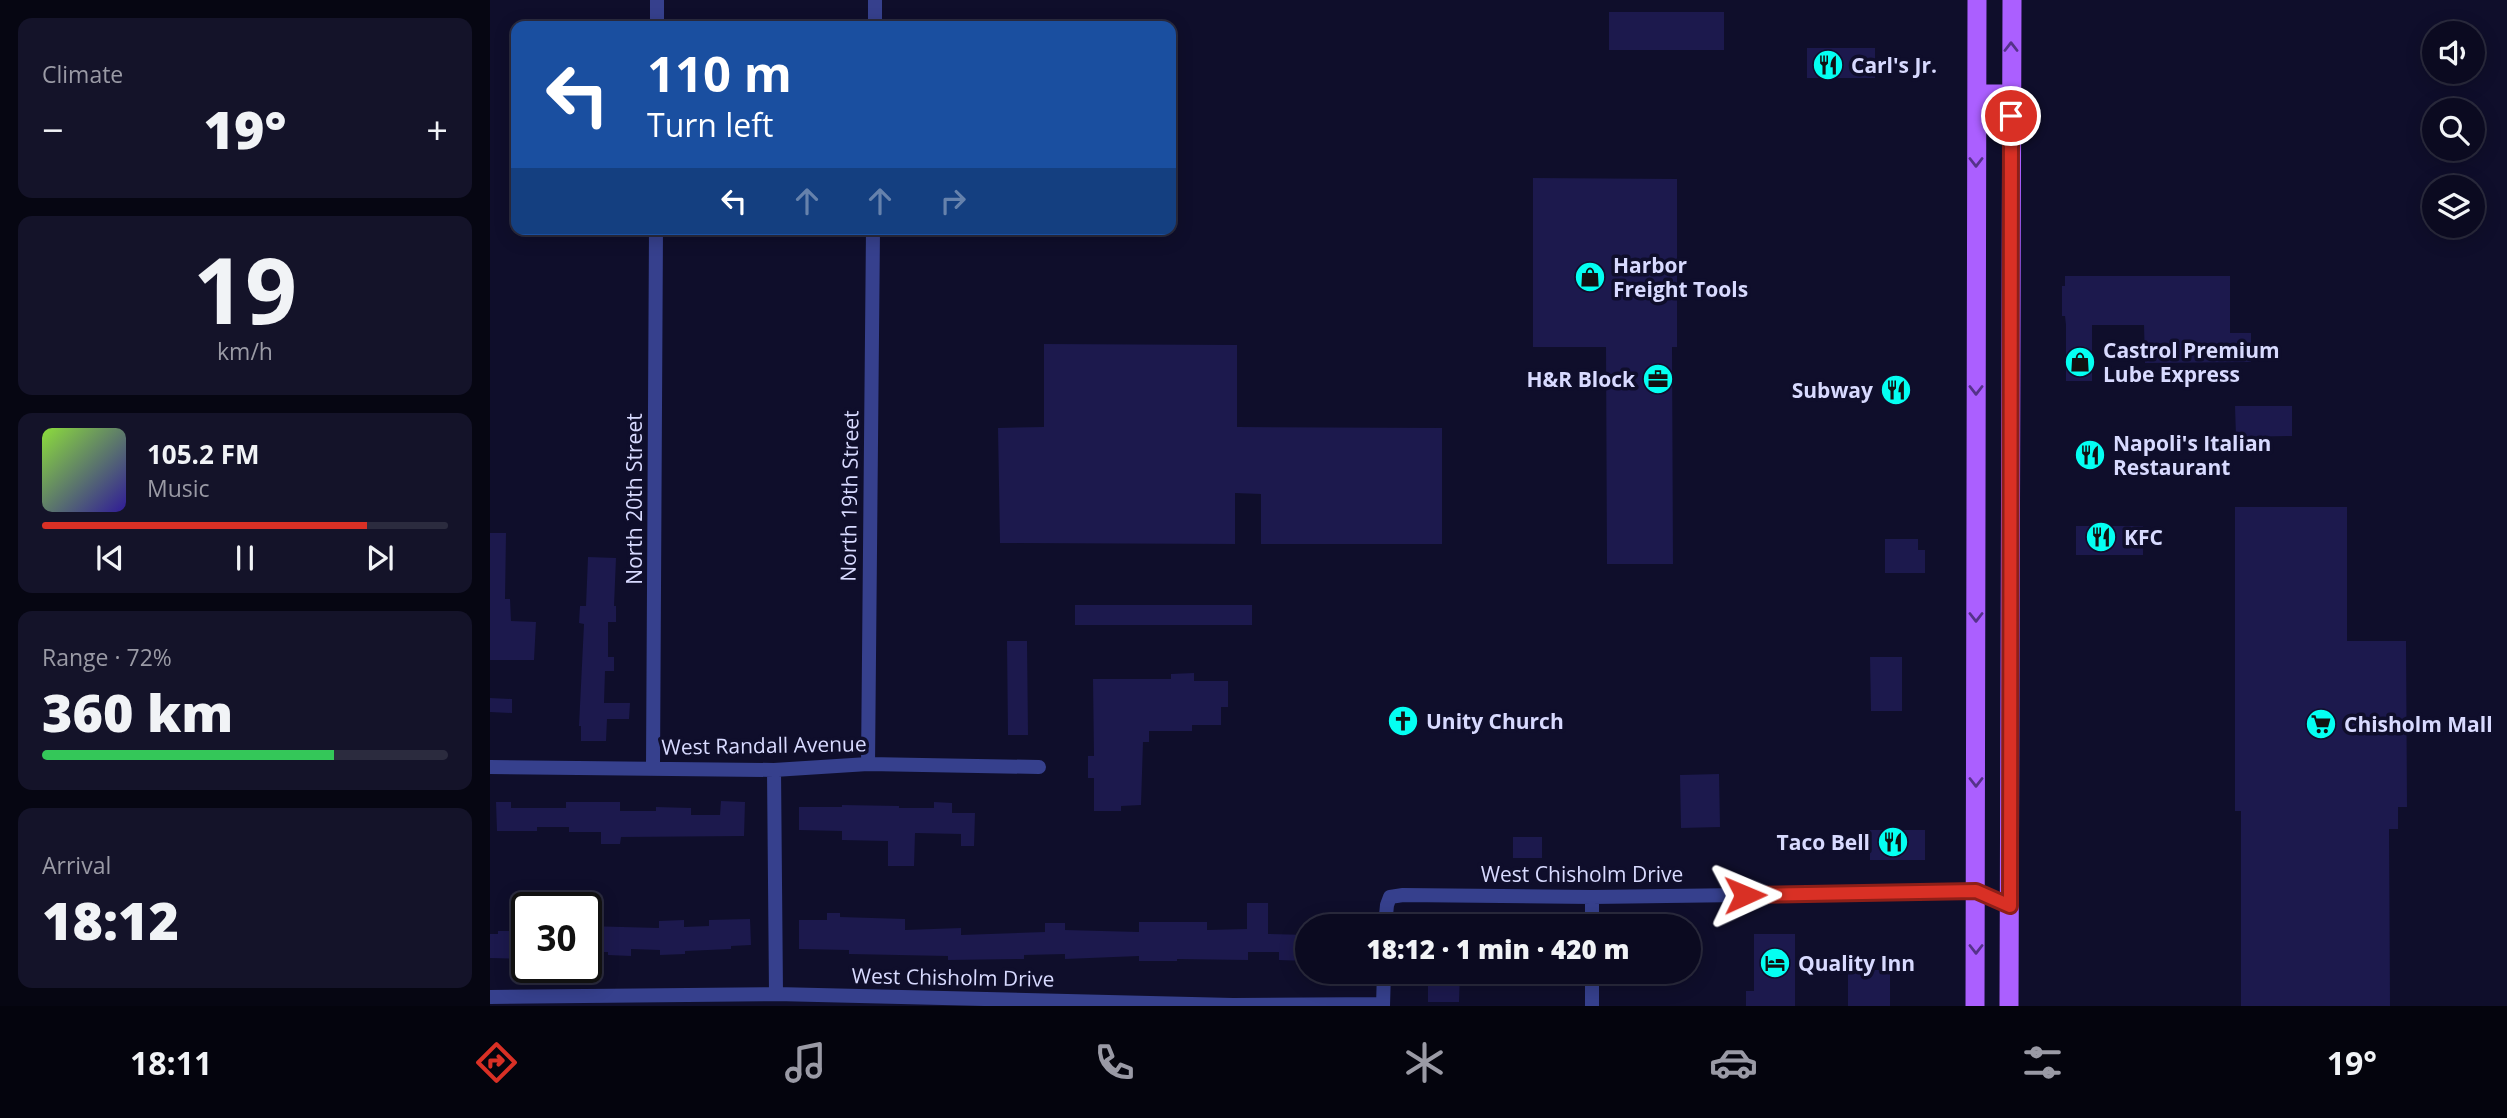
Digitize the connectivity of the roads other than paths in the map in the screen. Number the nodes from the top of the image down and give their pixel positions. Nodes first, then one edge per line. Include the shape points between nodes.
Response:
1 (657, 0) edge
2 (875, 0) edge
3 (1976, 0) edge
4 (2011, 0) edge
5 (657, 21) edge
6 (875, 21) edge
7 (1976, 94) junction
8 (2011, 94) junction
9 (656, 235) edge
10 (873, 235) edge
11 (868, 764) junction
12 (490, 767) edge
13 (1039, 767) dead end
14 (653, 768) junction
15 (774, 770) junction
16 (1976, 891) junction
17 (1592, 897) junction
18 (2010, 906) junction
19 (1386, 914) edge
20 (1592, 914) edge
21 (1384, 984) edge
22 (1592, 984) edge
23 (776, 994) junction
24 (490, 998) edge
25 (1383, 1005) edge
26 (1592, 1006) edge
27 (1976, 1006) edge
28 (2009, 1006) edge

1 - 5 street
2 - 6 street
3 - 7 main road
8 -> 4 main road
7 - 8 main road
7 -> 16 main road
8 - 18 main road
9 - 14 street, North 20th Street
10 - 11 street, North 19th Street
11 - 13 street, West Randall Avenue
11 - 15 street, West Randall Avenue
12 - 14 street, West Randall Avenue
14 - 15 street, West Randall Avenue
15 - 23 street
16 - 17 street, West Chisholm Drive
16 - 18 street, West Chisholm Drive
16 -> 27 main road
17 - 19 street, West Chisholm Drive via 1403,895 1390,897
17 - 20 street
18 - 28 main road
21 - 25 street, West Chisholm Drive
22 - 26 street
23 - 24 street, West Chisholm Drive
23 - 25 street, West Chisholm Drive

